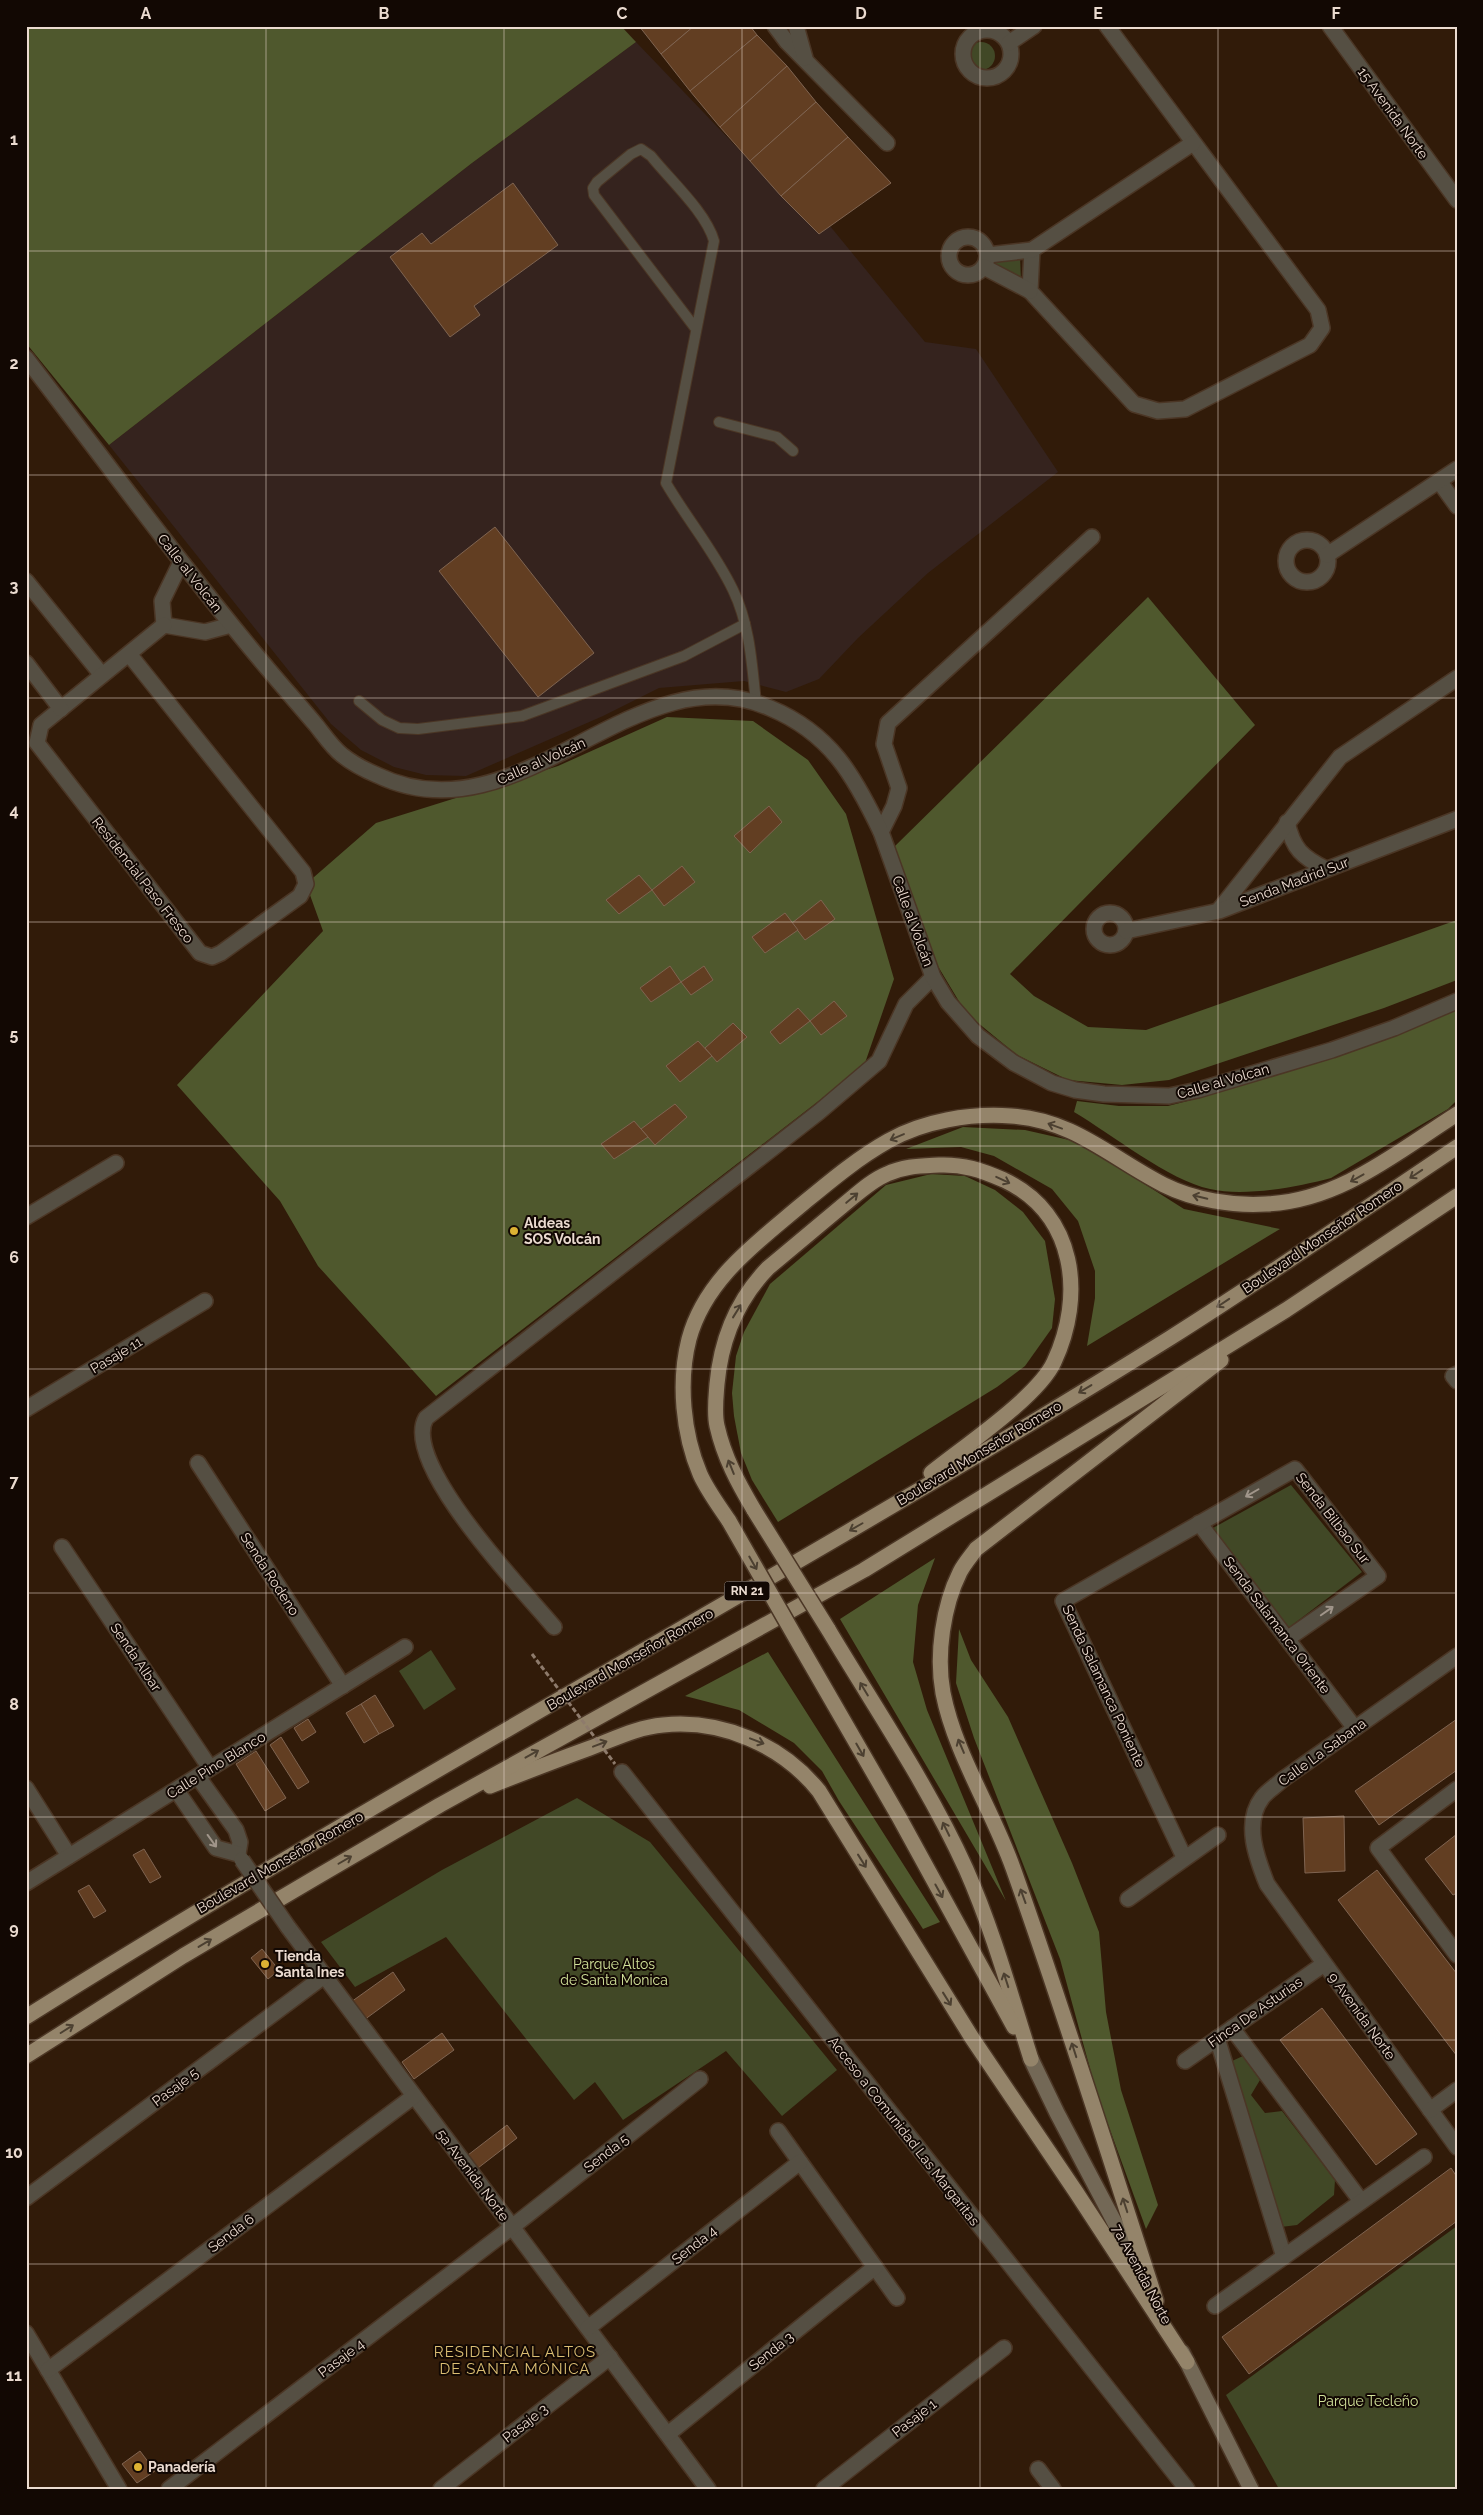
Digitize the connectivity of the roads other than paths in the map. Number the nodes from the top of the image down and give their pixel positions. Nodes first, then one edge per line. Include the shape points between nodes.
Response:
1 (775, 26) edge
2 (796, 26) edge
3 (1034, 26) edge
4 (1107, 26) edge
5 (1330, 26) edge
6 (1009, 43) dead end
7 (805, 60) junction
8 (1193, 143) junction
9 (887, 144) dead end
10 (1457, 200) edge
11 (1032, 250) junction
12 (1030, 291) junction
13 (696, 329) junction
14 (26, 358) edge
15 (719, 422) dead end
16 (793, 451) dead end
17 (1457, 469) edge
18 (1439, 481) junction
19 (1457, 506) edge
20 (1092, 537) dead end
21 (1327, 555) dead end
22 (181, 562) junction
23 (26, 582) edge
24 (745, 624) junction
25 (164, 625) junction
26 (231, 625) junction
27 (129, 654) junction
28 (26, 663) edge
29 (102, 675) junction
30 (1457, 678) edge
31 (359, 702) dead end
32 (756, 703) junction
33 (61, 709) junction
34 (1457, 819) edge
35 (1287, 822) junction
36 (881, 832) junction
37 (1326, 870) junction
38 (1219, 911) junction
39 (1126, 931) dead end
40 (933, 978) junction
41 (1457, 1001) edge
42 (1457, 1114) edge
43 (1457, 1147) edge
44 (116, 1163) dead end
45 (1457, 1196) edge
46 (26, 1217) edge
47 (205, 1300) dead end
48 (1286, 1310) junction
49 (1457, 1374) edge
50 (1457, 1381) edge
51 (26, 1409) edge
52 (198, 1463) dead end
53 (885, 1510) junction
54 (1199, 1523) junction
55 (62, 1547) dead end
56 (554, 1628) dead end
57 (1287, 1640) junction
58 (405, 1647) dead end
59 (1457, 1656) edge
60 (343, 1686) junction
61 (1354, 1727) junction
62 (210, 1768) junction
63 (618, 1768) road end
64 (198, 1777) junction
65 (26, 1788) edge
66 (1457, 1789) edge
67 (177, 1791) junction
68 (440, 1805) junction
69 (1218, 1835) dead end
70 (69, 1856) junction
71 (240, 1857) junction
72 (1184, 1857) junction
73 (26, 1883) edge
74 (1267, 1884) joint
75 (1128, 1899) dead end
76 (1457, 1955) edge
77 (1324, 1964) junction
78 (324, 1976) junction
79 (26, 2017) edge
80 (1232, 2028) junction
81 (1217, 2038) junction
82 (26, 2056) edge
83 (1031, 2059) junction
84 (1185, 2061) dead end
85 (700, 2078) dead end
86 (1457, 2090) edge
87 (414, 2096) junction
88 (1430, 2110) junction
89 (778, 2131) dead end
90 (1457, 2147) edge
91 (1424, 2157) dead end
92 (800, 2162) junction
93 (26, 2198) edge
94 (1361, 2201) junction
95 (512, 2227) junction
96 (1284, 2257) junction
97 (875, 2267) junction
98 (897, 2298) dead end
99 (1156, 2301) junction
100 (1215, 2306) dead end
101 (588, 2328) junction
102 (26, 2333) edge
103 (1004, 2348) dead end
104 (610, 2357) junction
105 (1187, 2362) junction
106 (48, 2370) junction
107 (668, 2434) junction
108 (1038, 2469) dead end
109 (1052, 2488) edge
110 (119, 2489) edge
111 (169, 2489) edge
112 (441, 2489) edge
113 (708, 2489) edge
114 (824, 2489) edge
115 (1187, 2489) edge
116 (1251, 2489) edge

1 - 7 street
2 - 7 street
3 - 6 street
4 - 8 street
5 - 10 street, 15 Avenida Norte
7 - 9 street
8 - 11 street
8 - 12 street via 1318,310 1322,328 1310,345 1184,409 1158,411 1134,404
11 - 12 street
11 - 12 street via 986,261
13 - 13 lane via 714,241 711,230 651,156 641,149 597,182 592,188 594,195
13 - 24 lane via 666,483 718,561
14 - 22 street, Calle al Volcán
15 - 16 lane via 777,437
17 - 18 street
18 - 19 street
18 - 21 street
20 - 36 street via 888,723 884,744 899,788
22 - 25 street via 162,601
22 - 26 street, Calle al Volcán
23 - 29 street
24 - 31 lane via 684,656 522,716 418,729 399,728 382,720
24 - 32 lane
25 - 26 street via 205,632
25 - 27 street, Residencial Paso Fresco
26 - 32 street, Calle al Volcán via 340,753 378,776 409,787 459,789 506,778 663,704 693,697 717,696
27 - 29 street, Residencial Paso Fresco
27 - 33 street, Residencial Paso Fresco via 303,872 306,884 300,896 221,953 212,957 200,953 37,743 41,725
28 - 33 street
29 - 33 street, Residencial Paso Fresco
30 - 35 street via 1340,757
32 - 36 street, Calle al Volcán via 795,719 824,742 848,769
34 - 37 street, Senda Madrid Sur
35 - 37 street via 1294,846 1308,860
35 - 38 street
36 - 40 street, Calle al Volcán
37 - 38 street, Senda Madrid Sur
38 - 39 street, Senda Madrid Sur
40 - 41 street, Calle al Volcan via 964,1022 1014,1063 1052,1083 1075,1090 1127,1096 1169,1096 1208,1087 1332,1050
40 - 56 street via 906,1004 879,1061 708,1201 426,1418 421,1434 442,1489
42 -> 83 highway, bridge via 1356,1180 1314,1197 1266,1204 1223,1202 1185,1194 1164,1185 1085,1136 1041,1120 1010,1116 964,1117 920,1127 889,1140 840,1172 738,1259 712,1291 697,1317 689,1340 684,1381 687,1431 701,1475 899,1817
43 -> 53 highway, Boulevard Monseñor Romero / RN 21 via 1172,1337
44 - 46 street
45 - 48 highway, RN 21
47 - 51 street, Pasaje 11
68 -> 48 highway, RN 21 via 864,1570
99 -> 48 highway via 1030,1914 954,1730 943,1693 943,1635 949,1601 976,1549
49 - 50 street via 1454,1376
52 - 60 street, Senda Rodeno
53 -> 79 highway, Boulevard Monseñor Romero / RN 21 via 283,1859
83 -> 53 highway, bridge via 984,1912 939,1815 731,1471 716,1425 720,1356 733,1317 757,1279 768,1268 884,1174 916,1166 958,1164 980,1169 1030,1196 1057,1228 1070,1271 1072,1300 1068,1326 1054,1364 1033,1392
54 - 57 street, Senda Salamanca Oriente
57 -> 54 street, Senda Bilbao Sur via 1378,1576 1295,1469
54 - 72 street, Senda Salamanca Poniente via 1063,1601
55 - 62 street, Senda Albar
57 - 61 street, Senda Salamanca Oriente
58 - 60 street, Calle Pino Blanco
59 - 61 street, Calle La Sabana
60 - 62 street, Calle Pino Blanco
61 - 74 street, Calle La Sabana via 1261,1799 1253,1831 1255,1855
62 - 64 street, Calle Pino Blanco
63 - 115 street, Acceso a Comunidad Las Margaritas
64 - 67 street, Calle Pino Blanco
64 - 71 street, 5a Avenida Norte via 236,1830
65 - 70 street
66 - 76 street via 1378,1848
67 - 70 street, Calle Pino Blanco
67 -> 71 street via 216,1848
82 -> 68 highway, RN 21 via 191,1951
68 -> 105 highway via 621,1736 663,1725 717,1729 755,1740 779,1753 819,1790 972,2038
69 - 72 street
70 - 73 street, Calle Pino Blanco
71 - 78 street, 5a Avenida Norte, bridge
72 - 75 street
74 - 77 street, 9 Avenida Norte
77 - 80 street, Finca De Asturias
77 - 88 street, 9 Avenida Norte
78 - 87 street, 5a Avenida Norte
78 - 93 street, Pasaje 5
80 - 81 street, Finca De Asturias
80 - 94 street
81 - 84 street, Finca De Asturias
81 - 96 street
83 - 99 main road, 7a Avenida Norte
85 - 95 street, Senda 5
86 - 88 street
87 - 95 street, 5a Avenida Norte
87 - 106 street, Senda 6
88 - 90 street, 9 Avenida Norte
89 - 92 street
91 - 94 street
92 - 97 street
92 - 101 street, Senda 4
94 - 96 street
95 - 101 street, 5a Avenida Norte
95 - 111 street, Pasaje 4
96 - 100 street
97 - 98 street
97 - 107 street, Senda 3
99 - 105 main road, 7a Avenida Norte
101 - 104 street, 5a Avenida Norte
102 - 106 street
103 - 114 street, Pasaje 1
104 - 107 street, 5a Avenida Norte
104 - 112 street, Pasaje 3
105 - 116 main road, 7a Avenida Norte
106 - 110 street
107 - 113 street, 5a Avenida Norte
108 - 109 street

